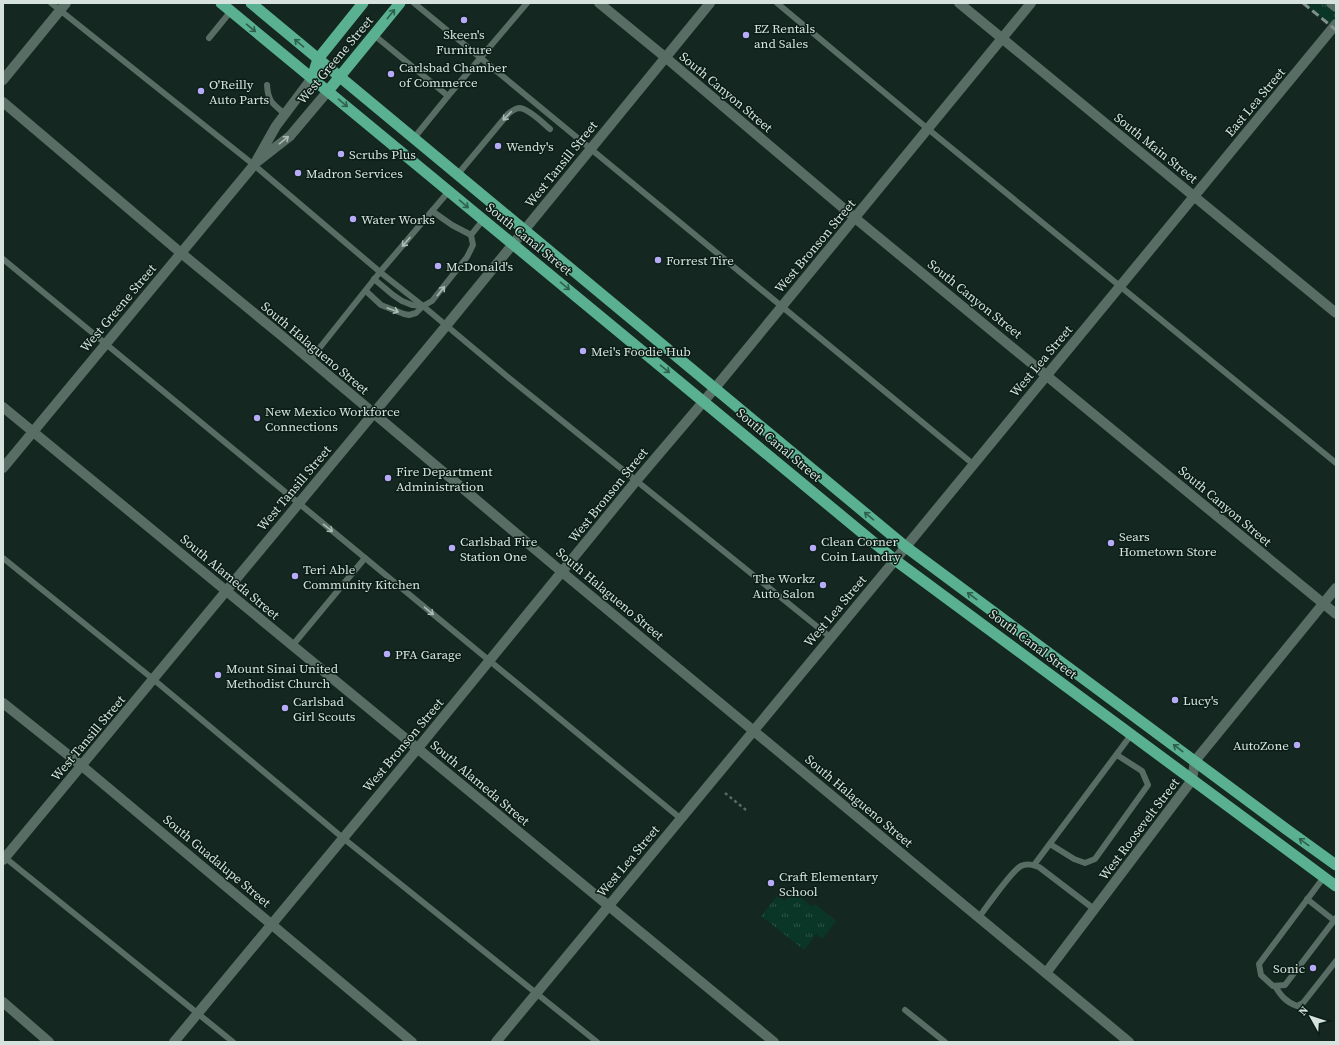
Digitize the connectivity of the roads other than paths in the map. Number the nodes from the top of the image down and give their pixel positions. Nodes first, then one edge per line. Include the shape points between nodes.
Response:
1 (51, 3) edge
2 (222, 3) edge
3 (251, 3) edge
4 (363, 3) edge
5 (400, 3) edge
6 (414, 3) edge
7 (527, 3) edge
8 (599, 3) edge
9 (710, 3) edge
10 (777, 3) edge
11 (959, 3) edge
12 (1031, 3) edge
13 (1331, 3) edge
14 (63, 7) edge
15 (1336, 7) edge
16 (231, 11) junction
17 (1336, 24) edge
18 (374, 35) junction
19 (209, 38) dead end
20 (1002, 39) junction
21 (480, 57) junction
22 (665, 57) junction
23 (318, 58) junction
24 (340, 77) junction
25 (312, 78) junction
26 (3, 80) edge
27 (267, 85) dead end
28 (328, 91) junction
29 (448, 96) junction
30 (3, 102) edge
31 (285, 114) junction
32 (550, 129) dead end
33 (928, 129) junction
34 (414, 138) junction
35 (591, 147) junction
36 (254, 165) junction
37 (458, 174) junction
38 (449, 191) junction
39 (1193, 196) junction
40 (432, 211) junction
41 (855, 218) junction
42 (483, 220) junction
43 (525, 230) junction
44 (471, 235) junction
45 (513, 244) junction
46 (181, 253) junction
47 (3, 260) edge
48 (380, 272) junction
49 (374, 279) junction
50 (1119, 286) junction
51 (366, 291) junction
52 (423, 306) junction
53 (782, 307) junction
54 (1336, 313) edge
55 (446, 326) junction
56 (106, 344) junction
57 (310, 360) junction
58 (1047, 375) junction
59 (715, 388) junction
60 (704, 402) junction
61 (3, 407) edge
62 (373, 413) junction
63 (33, 432) junction
64 (1336, 463) edge
65 (973, 464) junction
66 (3, 468) edge
67 (636, 481) junction
68 (298, 503) junction
69 (906, 546) junction
70 (3, 558) edge
71 (365, 558) junction
72 (895, 560) junction
73 (562, 572) junction
74 (1336, 588) edge
75 (227, 591) junction
76 (1323, 604) junction
77 (1336, 614) edge
78 (830, 637) junction
79 (292, 646) junction
80 (490, 661) junction
81 (153, 679) junction
82 (3, 703) edge
83 (753, 730) junction
84 (1131, 735) junction
85 (418, 748) junction
86 (1117, 755) junction
87 (1195, 761) junction
88 (82, 766) junction
89 (1192, 780) junction
90 (680, 818) junction
91 (343, 838) junction
92 (1050, 844) junction
93 (4, 858) edge
94 (1034, 865) junction
95 (1336, 865) edge
96 (1324, 877) junction
97 (1336, 886) edge
98 (1307, 899) junction
99 (608, 906) junction
100 (1094, 909) junction
101 (979, 917) junction
102 (1335, 920) edge
103 (272, 924) junction
104 (1336, 961) edge
105 (1046, 973) junction
106 (1275, 986) junction
107 (536, 994) junction
108 (3, 1002) edge
109 (905, 1010) dead end
110 (198, 1013) junction
111 (49, 1042) edge
112 (174, 1042) edge
113 (233, 1042) edge
114 (412, 1042) edge
115 (496, 1042) edge
116 (597, 1042) edge
117 (774, 1042) edge
118 (945, 1042) edge
119 (1129, 1042) edge

1 - 14 lane
2 - 16 highway, South Canal Street
23 -> 3 highway, South Canal Street
4 - 23 highway, West Greene Street
18 -> 5 highway, West Greene Street
6 - 21 lane
7 - 21 lane
8 - 22 street, South Canyon Street
9 - 22 street, West Tansill Street
10 - 33 lane
11 - 20 street, South Main Street
12 - 20 street, West Bronson Street
13 - 15 street
14 - 26 street
14 - 36 lane
16 - 19 lane
16 -> 25 highway, South Canal Street
17 - 39 street, East Lea Street
18 - 24 highway, West Greene Street
18 - 29 lane
20 - 33 street, West Bronson Street
20 - 39 street, South Main Street
21 - 29 lane
21 - 35 lane
22 - 35 street, West Tansill Street
22 - 41 street, South Canyon Street
23 - 24 highway, South Canal Street
23 - 25 highway, West Greene Street
24 - 28 highway, West Greene Street
24 - 34 highway, South Canal Street
25 - 28 highway, South Canal Street
25 - 31 street, West Greene Street
27 - 31 lane via 268,96
36 -> 28 street, West Greene Street via 290,136
28 -> 38 highway, South Canal Street
29 - 34 lane
30 - 46 street, South Halagueno Street
31 - 36 street, West Greene Street
32 -> 37 lane via 532,114 521,108 514,109
33 - 41 street, West Bronson Street
33 - 50 lane
34 - 37 highway, South Canal Street
35 - 43 street, West Tansill Street
35 - 53 lane
36 - 46 street, West Greene Street
36 - 48 lane
37 - 43 highway, South Canal Street
38 - 40 lane
38 -> 42 highway, South Canal Street
39 - 50 street, West Lea Street
39 - 54 street, South Main Street
40 - 44 lane
40 -> 48 lane
41 - 53 street, West Bronson Street
41 - 58 street, South Canyon Street
42 - 44 lane
42 - 45 highway, South Canal Street
43 - 45 street, West Tansill Street
43 - 59 highway, South Canal Street
52 -> 44 lane via 432,302 467,258 473,245
45 - 55 street, West Tansill Street
45 -> 60 highway, South Canal Street
46 - 56 street, West Greene Street
46 - 57 street, South Halagueno Street
47 - 56 lane
48 - 49 lane
48 - 52 lane
49 - 51 lane
49 - 52 lane via 402,301
50 - 58 street, West Lea Street
50 - 64 lane
51 -> 52 lane via 381,306 404,314 416,313
51 - 57 lane
52 - 55 lane
53 - 59 street, West Bronson Street
53 - 65 lane
55 - 62 street, West Tansill Street
55 - 67 lane
56 - 63 street, West Greene Street
56 - 68 lane
57 - 62 street, South Halagueno Street
58 - 65 street, West Lea Street
58 - 76 street, South Canyon Street
59 - 60 street, West Bronson Street
69 -> 59 highway, South Canal Street
60 - 67 street, West Bronson Street
60 - 72 highway, South Canal Street
61 - 63 street, South Alameda Street
62 - 68 street, West Tansill Street
62 - 73 street, South Halagueno Street
63 - 66 street, West Greene Street
63 - 75 street, South Alameda Street
65 - 69 street, West Lea Street
67 - 73 street, West Bronson Street
67 - 78 lane
68 -> 71 lane
68 - 75 street, West Tansill Street
69 - 72 street, West Lea Street
87 -> 69 highway, South Canal Street
70 - 81 lane
71 - 79 lane
71 -> 80 lane
72 - 78 street, West Lea Street
72 - 84 highway, South Canal Street
73 - 80 street, West Bronson Street
73 - 83 street, South Halagueno Street
74 - 76 street
75 - 79 street, South Alameda Street
75 - 81 street, West Tansill Street
76 - 77 street, South Canyon Street
76 - 87 street
78 - 83 street, West Lea Street
79 - 85 street, South Alameda Street
80 - 85 street, West Bronson Street
80 - 90 lane
81 - 88 street, West Tansill Street
81 - 91 lane
82 - 88 street, South Guadalupe Street
83 - 90 street, West Lea Street
83 - 101 street, South Halagueno Street
84 - 86 lane
84 - 89 highway, South Canal Street
85 - 91 street, West Bronson Street
85 - 99 street, South Alameda Street
86 - 92 lane
86 - 92 lane via 1142,770 1148,786 1095,859 1085,863
87 - 89 street, West Roosevelt Street
95 -> 87 highway, South Canal Street
88 - 93 street, West Tansill Street
88 - 103 street, South Guadalupe Street
89 - 96 highway, South Canal Street
89 - 100 street, West Roosevelt Street
90 - 99 street, West Lea Street
91 - 103 street, West Bronson Street
91 - 107 lane
92 - 94 lane
93 - 110 lane
94 - 100 lane
94 - 101 lane via 1025,865 1014,871
96 - 97 highway, South Canal Street
96 - 98 lane
98 - 102 lane
98 - 106 lane via 1259,964 1261,975
99 - 107 street, West Lea Street
99 - 117 street, South Alameda Street
100 - 105 street, West Roosevelt Street
101 - 105 street, South Halagueno Street
102 - 106 lane via 1285,985
103 - 110 street, West Bronson Street
103 - 114 street, South Guadalupe Street
104 - 106 lane via 1303,1004 1297,1006 1289,1003 1281,997
105 - 119 street, South Halagueno Street
107 - 115 street, West Lea Street
107 - 116 lane
108 - 111 street
109 - 118 lane
110 - 112 street, West Bronson Street
110 - 113 lane

